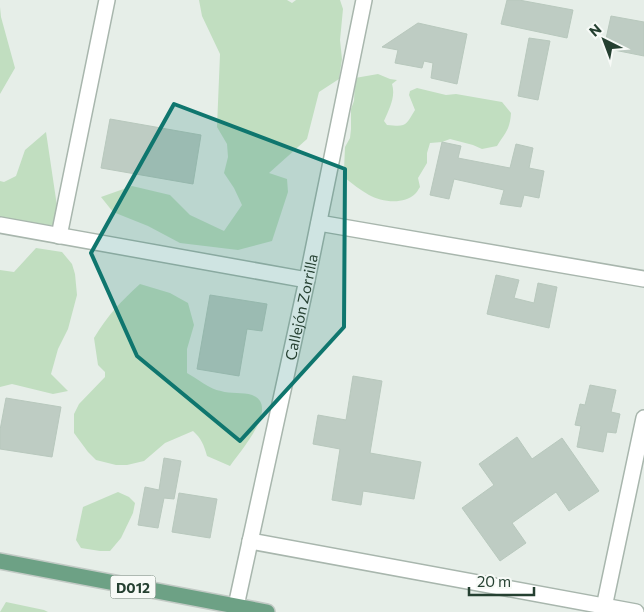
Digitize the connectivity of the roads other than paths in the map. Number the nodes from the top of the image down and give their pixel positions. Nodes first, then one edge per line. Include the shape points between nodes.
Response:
1 (107, 0) edge
2 (364, 0) edge
3 (319, 223) junction
4 (0, 225) edge
5 (59, 236) junction
6 (644, 279) edge
7 (307, 280) junction
8 (644, 418) edge
9 (250, 541) junction
10 (0, 561) edge
11 (236, 609) edge
12 (603, 609) edge
13 (267, 612) edge
14 (636, 612) edge

1 - 5 street
2 - 3 street, Callejón Zorrilla
3 - 6 street
3 - 7 street, Callejón Zorrilla
4 - 5 street
5 - 7 street
7 - 9 street, Callejón Zorrilla
8 - 12 street
9 - 11 street, Callejón Zorrilla
9 - 12 street
10 - 11 main road, D012
11 - 13 main road, D012
12 - 14 street

